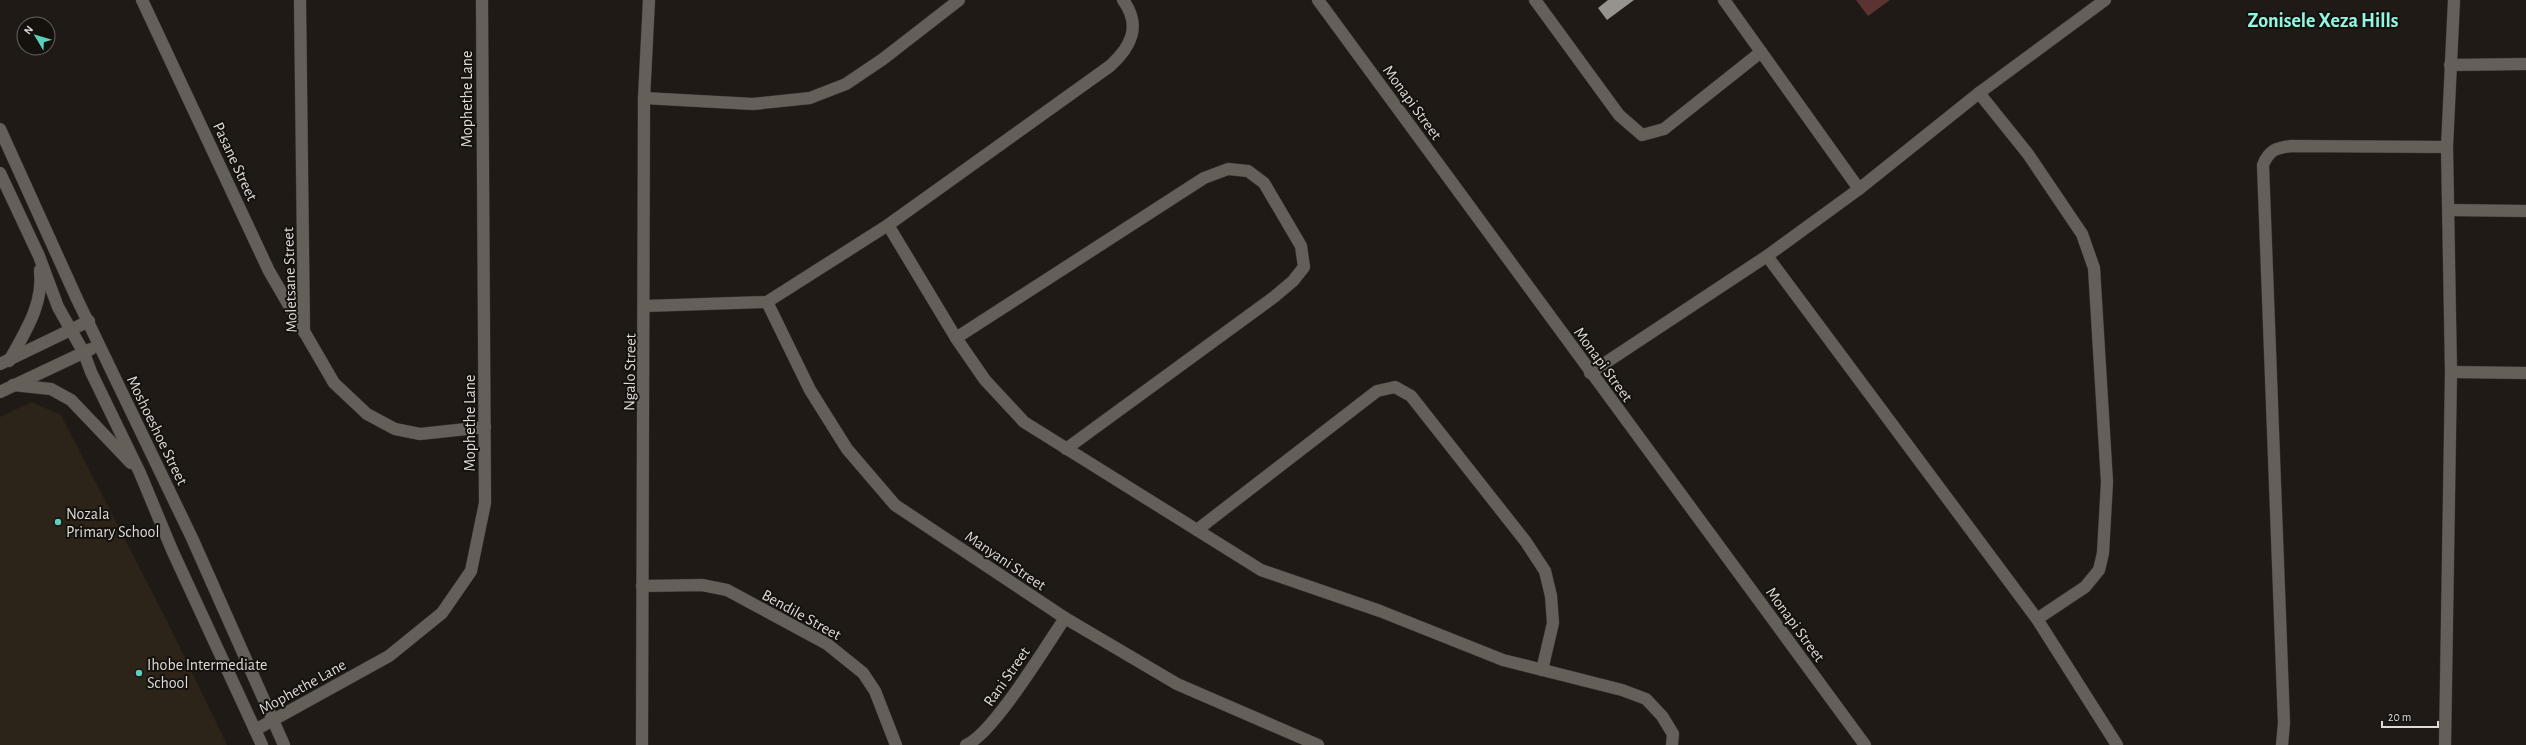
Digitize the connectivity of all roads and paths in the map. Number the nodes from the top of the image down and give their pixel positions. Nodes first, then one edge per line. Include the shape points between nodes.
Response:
1 (142, 0) edge
2 (300, 0) edge
3 (482, 0) edge
4 (649, 0) edge
5 (959, 0) edge
6 (1123, 0) edge
7 (1318, 0) edge
8 (1534, 0) edge
9 (1724, 0) edge
10 (2105, 0) edge
11 (2454, 0) edge
12 (1760, 52) junction
13 (2526, 64) edge
14 (2450, 65) junction
15 (1979, 93) junction
16 (644, 98) junction
17 (0, 129) edge
18 (2447, 147) junction
19 (0, 173) edge
20 (1859, 189) junction
21 (2449, 210) junction
22 (2526, 211) edge
23 (888, 225) junction
24 (38, 256) junction
25 (1767, 256) junction
26 (767, 302) junction
27 (645, 306) junction
28 (89, 321) junction
29 (72, 331) junction
30 (304, 334) junction
31 (956, 338) junction
32 (99, 345) junction
33 (84, 353) junction
34 (4, 363) edge
35 (2451, 372) junction
36 (1590, 373) junction
37 (2526, 373) edge
38 (13, 385) junction
39 (0, 392) edge
40 (485, 427) junction
41 (1066, 449) junction
42 (140, 473) junction
43 (1197, 530) junction
44 (642, 586) junction
45 (1065, 618) junction
46 (2037, 619) junction
47 (1542, 670) junction
48 (273, 721) junction
49 (255, 730) junction
50 (262, 745) edge
51 (284, 745) edge
52 (642, 745) edge
53 (896, 745) edge
54 (966, 745) edge
55 (1318, 745) edge
56 (1672, 745) edge
57 (1865, 745) edge
58 (2117, 745) edge
59 (2282, 745) edge
60 (2445, 745) edge

1 - 30 street, Pasane Street via 269,271
2 - 30 street, Moletsane Street
3 - 40 street, Mophethe Lane
4 - 16 street, Ngalo Street
5 - 16 street via 883,59 846,84 810,98 753,104
6 - 23 street via 1129,7 1133,25 1132,36 1125,53 1104,71
7 - 36 street, Monapi Street
8 - 12 street via 1619,115 1642,135 1664,130
9 - 12 street
10 - 15 street
11 - 14 street
12 - 20 street
13 - 14 street
14 - 18 street
15 - 20 street
15 - 46 street via 2028,154 2082,234 2094,268 2107,482 2103,552 2099,570 2085,587
16 - 27 street, Ngalo Street
17 - 28 street, Moshoeshoe Street
18 - 21 street
18 - 59 street via 2291,146 2276,148 2267,155 2263,165 2284,723
19 - 24 street
20 - 25 street
21 - 22 street
21 - 35 street
23 - 26 street
23 - 31 street
24 - 29 street via 58,307
24 - 34 street via 42,282 38,302 32,318
25 - 36 street
25 - 46 street
26 - 27 street
26 - 45 street, Manyani Street via 810,390 847,449 895,505
27 - 44 street, Ngalo Street
28 - 29 street
28 - 32 street, Moshoeshoe Street
29 - 33 street
29 - 34 street
30 - 40 street, Moletsane Street via 334,383 367,414 395,429 420,434
31 - 41 street via 985,380 1024,422
31 - 41 street via 1204,178 1228,170 1248,171 1264,183 1301,246 1304,267 1293,281 1274,297
32 - 33 street
32 - 48 street, Moshoeshoe Street via 192,538
33 - 38 street
33 - 42 street
35 - 37 street
35 - 60 street
36 - 57 street, Monapi Street
38 - 39 street
38 - 42 street via 51,389 71,400
40 - 48 street, Mophethe Lane via 485,503 471,571 442,613 389,656
41 - 43 street
42 - 49 street via 172,550
43 - 47 street via 1261,570 1380,611 1503,660
43 - 47 street via 1377,391 1395,387 1411,396 1546,571 1553,623
44 - 52 street, Ngalo Street
44 - 53 street, Bendile Street via 702,585 727,590 827,644 863,673 875,691
45 - 54 street, Rani Street via 996,718 974,742
45 - 55 street, Manyani Street via 1177,684
46 - 58 street
47 - 56 street via 1646,699 1662,716 1673,734
48 - 49 street, Mophethe Lane
48 - 51 street, Moshoeshoe Street
49 - 50 street

